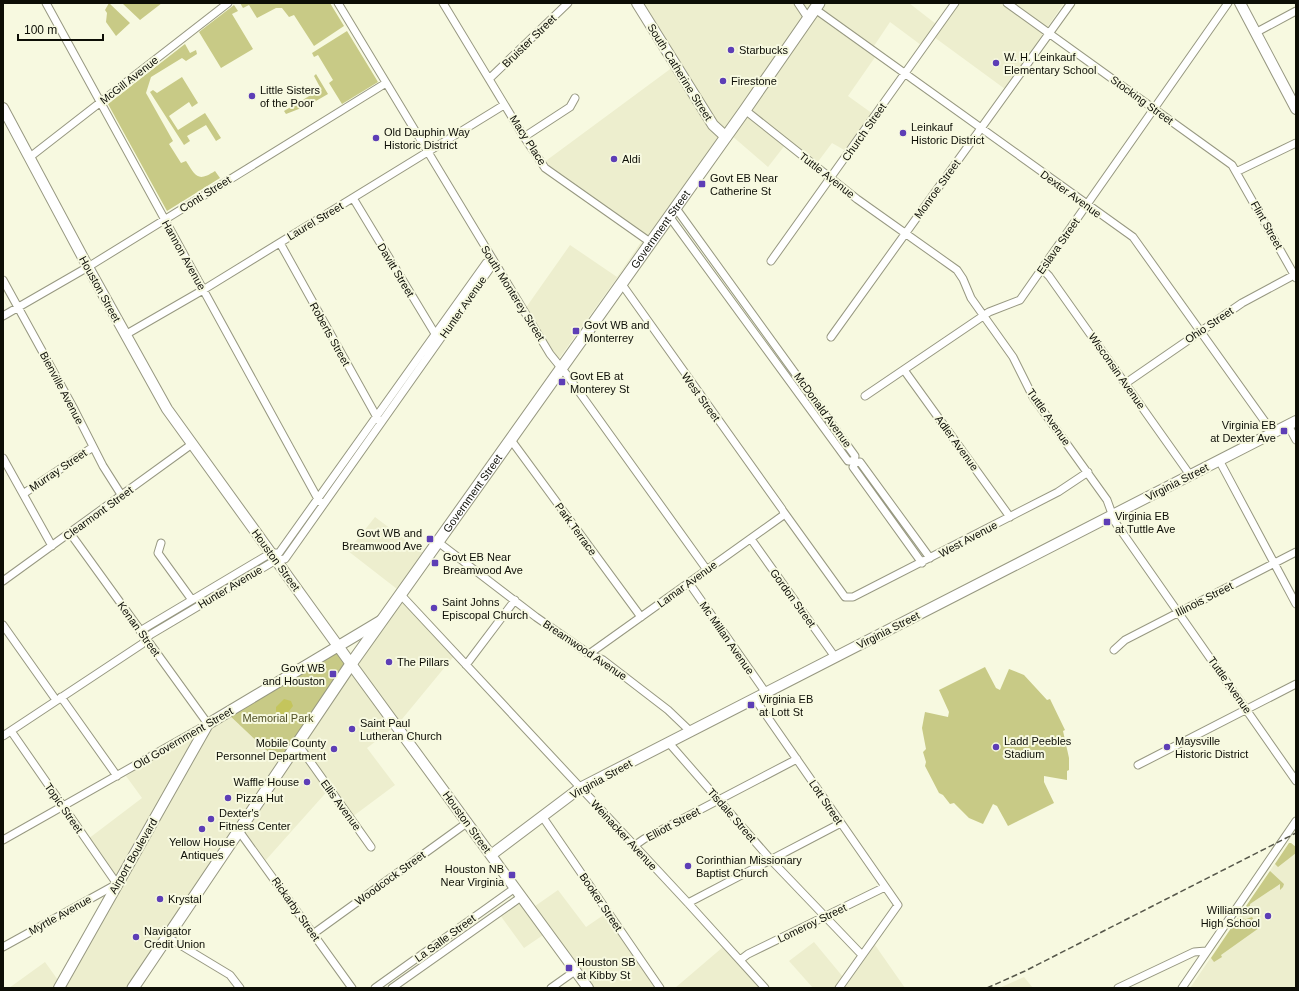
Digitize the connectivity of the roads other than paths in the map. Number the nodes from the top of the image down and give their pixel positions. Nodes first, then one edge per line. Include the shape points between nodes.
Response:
1 (46, 3) edge
2 (228, 3) edge
3 (338, 3) edge
4 (443, 3) edge
5 (568, 3) edge
6 (637, 3) edge
7 (798, 3) edge
8 (955, 3) edge
9 (1007, 3) edge
10 (1070, 3) edge
11 (1228, 3) edge
12 (1240, 3) edge
13 (814, 10) edge
14 (1296, 11) edge
15 (1049, 33) junction
16 (1256, 34) junction
17 (905, 74) junction
18 (489, 79) junction
19 (386, 83) junction
20 (575, 98) dead end
21 (100, 102) junction
22 (504, 105) junction
23 (3, 108) edge
24 (1155, 109) junction
25 (1296, 109) edge
26 (745, 110) junction
27 (980, 129) junction
28 (524, 137) junction
29 (726, 137) junction
30 (1296, 142) edge
31 (427, 152) junction
32 (30, 157) junction
33 (1238, 171) junction
34 (831, 178) junction
35 (353, 198) junction
36 (1087, 205) junction
37 (672, 212) junction
38 (164, 219) junction
39 (905, 233) junction
40 (650, 242) junction
41 (280, 243) junction
42 (491, 261) junction
43 (772, 261) dead end
44 (88, 267) junction
45 (1042, 269) junction
46 (1295, 276) edge
47 (3, 280) edge
48 (622, 283) junction
49 (204, 290) junction
50 (18, 306) junction
51 (3, 316) edge
52 (983, 316) junction
53 (1200, 331) junction
54 (125, 335) junction
55 (438, 337) junction
56 (832, 337) dead end
57 (561, 368) junction
58 (904, 370) junction
59 (1126, 383) junction
60 (865, 396) dead end
61 (379, 420) junction
62 (1292, 423) edge
63 (1273, 432) junction
64 (511, 440) junction
65 (1296, 440) edge
66 (192, 444) junction
67 (93, 447) junction
68 (3, 458) edge
69 (1219, 460) junction
70 (1088, 472) junction
71 (1190, 475) junction
72 (23, 494) junction
73 (122, 496) junction
74 (321, 502) junction
75 (783, 511) junction
76 (1113, 514) junction
77 (1010, 517) junction
78 (70, 533) junction
79 (751, 539) junction
80 (438, 542) junction
81 (161, 543) dead end
82 (52, 546) junction
83 (1296, 552) edge
84 (274, 556) junction
85 (930, 558) junction
86 (922, 563) junction
87 (1274, 563) junction
88 (707, 570) junction
89 (3, 581) edge
90 (689, 583) junction
91 (401, 595) junction
92 (846, 597) joint
93 (192, 600) junction
94 (515, 600) junction
95 (1296, 604) edge
96 (1178, 612) junction
97 (641, 617) junction
98 (382, 620) junction
99 (3, 625) edge
100 (140, 631) junction
101 (146, 639) junction
102 (339, 646) junction
103 (1114, 650) dead end
104 (589, 654) junction
105 (835, 657) junction
106 (351, 664) junction
107 (466, 665) junction
108 (1296, 684) edge
109 (766, 693) junction
110 (59, 698) junction
111 (755, 699) junction
112 (1246, 709) junction
113 (208, 724) junction
114 (11, 731) junction
115 (691, 732) junction
116 (3, 736) edge
117 (669, 743) junction
118 (297, 744) junction
119 (797, 759) junction
120 (1138, 765) dead end
121 (117, 776) junction
122 (1296, 781) edge
123 (580, 788) junction
124 (718, 800) junction
125 (63, 807) junction
126 (542, 816) junction
127 (1296, 821) edge
128 (468, 822) junction
129 (841, 823) junction
130 (239, 831) junction
131 (3, 840) edge
132 (634, 846) junction
133 (371, 847) dead end
134 (491, 855) junction
135 (771, 860) junction
136 (117, 884) junction
137 (885, 886) junction
138 (515, 888) junction
139 (521, 897) junction
140 (688, 902) junction
141 (825, 916) junction
142 (313, 934) junction
143 (167, 937) junction
144 (3, 947) edge
145 (433, 947) junction
146 (1206, 951) junction
147 (439, 955) junction
148 (862, 955) junction
149 (740, 960) junction
150 (575, 971) junction
151 (59, 988) edge
152 (133, 988) edge
153 (240, 988) edge
154 (352, 988) edge
155 (375, 988) edge
156 (392, 988) edge
157 (551, 988) edge
158 (588, 988) edge
159 (660, 988) edge
160 (765, 988) edge
161 (839, 988) edge
162 (1118, 988) edge
163 (1182, 988) edge

1 - 21 street, Hannon Avenue
2 - 21 street, McGill Avenue
3 - 19 street, South Monterey Street
4 - 18 street, Macy Place
5 - 18 street, Bruister Street
6 - 29 street, South Catherine Street via 713,126
7 - 13 street
8 - 17 street, Church Street
9 - 15 street, Stocking Street
10 - 15 street, Monroe Street
11 - 24 street, Eslava Street
12 - 16 street
13 - 17 street, Dexter Avenue
13 - 26 main road, Government Street
14 - 16 street
15 - 24 street, Stocking Street
15 - 27 street, Monroe Street
16 - 25 street
17 - 27 street, Dexter Avenue
17 - 34 street, Church Street
18 - 22 street, Macy Place
19 - 31 street, South Monterey Street
19 - 38 street, Conti Street
20 - 28 street via 570,107
21 - 32 street, McGill Avenue
21 - 38 street, Hannon Avenue
22 - 28 street, Macy Place
22 - 31 street, Laurel Street
23 - 32 street, Houston Street
24 - 33 street, Stocking Street
24 - 36 street, Eslava Street
26 - 29 main road, Government Street
26 - 34 street, Tuttle Avenue
27 - 36 street, Dexter Avenue
27 - 39 street, Monroe Street
28 - 40 street, Macy Place via 545,168
29 - 37 main road, Government Street
30 - 33 street
31 - 35 street, Laurel Street
31 - 42 street, South Monterey Street
32 - 44 street, Houston Street
33 - 46 street, Flint Street
34 - 39 street, Tuttle Avenue
34 - 43 street, Church Street
35 - 41 street, Laurel Street
35 - 55 street, Davitt Street
36 - 45 street, Eslava Street
36 - 53 street, Dexter Avenue via 1129,234 1138,244
37 - 37 street, McDonald Avenue via 848,461 854,461 855,456
37 - 40 main road, Government Street
38 - 44 street, Conti Street
38 - 49 street, Hannon Avenue
39 - 52 street, Tuttle Avenue via 957,270 963,278 970,298
39 - 56 street, Monroe Street
40 - 48 main road, Government Street
41 - 49 street, Laurel Street
41 - 61 street, Roberts Street
42 - 55 street, Hunter Avenue via 486,263
42 - 57 street, South Monterey Street
44 - 50 street, Conti Street
44 - 54 street, Houston Street
45 - 52 street, Eslava Street via 1020,300
45 - 59 street, Wisconsin Avenue
46 - 53 street, Ohio Street via 1242,303
47 - 50 street, Bienville Avenue
48 - 57 main road, Government Street
48 - 75 street, West Street
49 - 54 street, Laurel Street
49 - 74 street, Hannon Avenue
50 - 51 street, Conti Street
50 - 67 street, Bienville Avenue
52 - 58 street, Eslava Street
52 - 70 street, Tuttle Avenue via 1013,357 1032,397
53 - 59 street, Ohio Street
53 - 63 street, Dexter Avenue
54 - 66 street, Houston Street via 167,409
55 - 61 street, Hunter Avenue
57 - 64 main road, Government Street
57 - 88 street, South Monterey Street
58 - 60 street, Eslava Street
58 - 77 street, Adler Avenue
59 - 71 street, Wisconsin Avenue
61 - 74 street, Hunter Avenue
62 - 63 street, Virginia Street
62 - 65 street
63 - 69 street, Virginia Street
64 - 80 main road, Government Street
64 - 97 street, Park Terrace
66 - 73 street, Clearmont Street
66 - 84 street, Houston Street
67 - 72 street, Murray Street
67 - 73 street, Bienville Avenue
68 - 72 street
69 - 71 street, Virginia Street
69 - 87 street
70 - 76 street, Tuttle Avenue via 1107,500
70 - 77 street, West Avenue via 1058,492
71 - 76 street, Virginia Street
72 - 82 street
73 - 78 street, Clearmont Street
74 - 84 street, Hunter Avenue
75 - 79 street, Lamar Avenue
75 - 92 street, West Street
76 - 96 street, Tuttle Avenue via 1115,522
76 - 105 street, Virginia Street
77 - 85 street, West Avenue
78 - 82 street, Clearmont Street
78 - 100 street, Kenan Street
79 - 88 street, Lamar Avenue
79 - 105 street, Gordon Street
80 - 91 main road, Government Street
80 - 94 street, Breamwood Avenue
81 - 93 street via 158,553
82 - 89 street, Clearmont Street
83 - 87 street, Illinois Street
84 - 93 street, Hunter Avenue
84 - 101 street, Hunter Avenue
84 - 102 street, Houston Street
85 - 86 street, West Avenue
85 - 86 street via 860,462 855,463 853,467
86 - 92 street, West Avenue via 853,597
87 - 95 street
87 - 96 street, Illinois Street
88 - 90 street, Lamar Avenue
90 - 97 street, Lamar Avenue
90 - 109 street, Mc Millan Avenue
91 - 98 main road, Government Street
91 - 107 street, Weinacker Avenue
93 - 100 street, Hunter Avenue
94 - 104 street, Breamwood Avenue
94 - 107 street
96 - 103 street, Illinois Street via 1125,640
96 - 112 street, Tuttle Avenue
97 - 104 street, Lamar Avenue
98 - 102 street, Old Government Street
98 - 106 main road, Government Street
99 - 110 street
100 - 101 street, Kenan Street
101 - 110 street, Hunter Avenue
101 - 113 street, Kenan Street
102 - 106 street, Houston Street
102 - 113 street, Old Government Street
104 - 115 street, Breamwood Avenue via 609,665 668,710
105 - 109 street, Virginia Street
106 - 118 main road, Government Street
106 - 128 street, Houston Street
107 - 123 street, Weinacker Avenue
108 - 112 street
109 - 111 street, Virginia Street
110 - 114 street, Hunter Avenue
110 - 121 street
111 - 115 street, Virginia Street
111 - 119 street, Lott Street
112 - 120 street
112 - 122 street, Tuttle Avenue
113 - 121 street, Old Government Street
113 - 136 street, Airport Boulevard
114 - 116 street, Hunter Avenue
114 - 125 street, Topic Street
115 - 117 street, Virginia Street
117 - 123 street, Virginia Street
117 - 124 street, Tisdale Street
118 - 130 main road, Government Street
118 - 133 street, Ellis Avenue
119 - 124 street, Elliott Street
119 - 129 street, Lott Street
121 - 125 street, Old Government Street
123 - 126 street, Virginia Street
123 - 132 street, Weinacker Avenue
124 - 132 street, Elliott Street
124 - 135 street, Tisdale Street
125 - 131 street, Old Government Street
125 - 136 street, Topic Street
126 - 134 street, Virginia Street
126 - 159 street, Booker Street
127 - 146 street
128 - 134 street, Houston Street
128 - 142 street, Woodcock Street
129 - 135 street
129 - 137 street, Lott Street
130 - 142 street, Rickarby Street
130 - 143 main road, Government Street
132 - 140 street, Weinacker Avenue
134 - 138 street, Houston Street
135 - 140 street
135 - 141 street, Tisdale Street
136 - 144 street, Myrtle Avenue
136 - 151 street, Airport Boulevard
137 - 141 street, Lomeroy Street
137 - 148 street, Lott Street via 898,905
138 - 139 street, Houston Street
138 - 145 street, La Salle Street
139 - 147 street, La Salle Street
139 - 150 street, Houston Street
140 - 149 street, Weinacker Avenue
141 - 148 street, Tisdale Street
141 - 149 street, Lomeroy Street
142 - 154 street, Rickarby Street
143 - 152 main road, Government Street
143 - 153 street via 230,975
145 - 147 street
145 - 155 street, La Salle Street
146 - 162 street via 1194,952
146 - 163 street
147 - 156 street, La Salle Street
148 - 161 street
149 - 160 street, Weinacker Avenue
150 - 157 street
150 - 158 street, Houston Street

